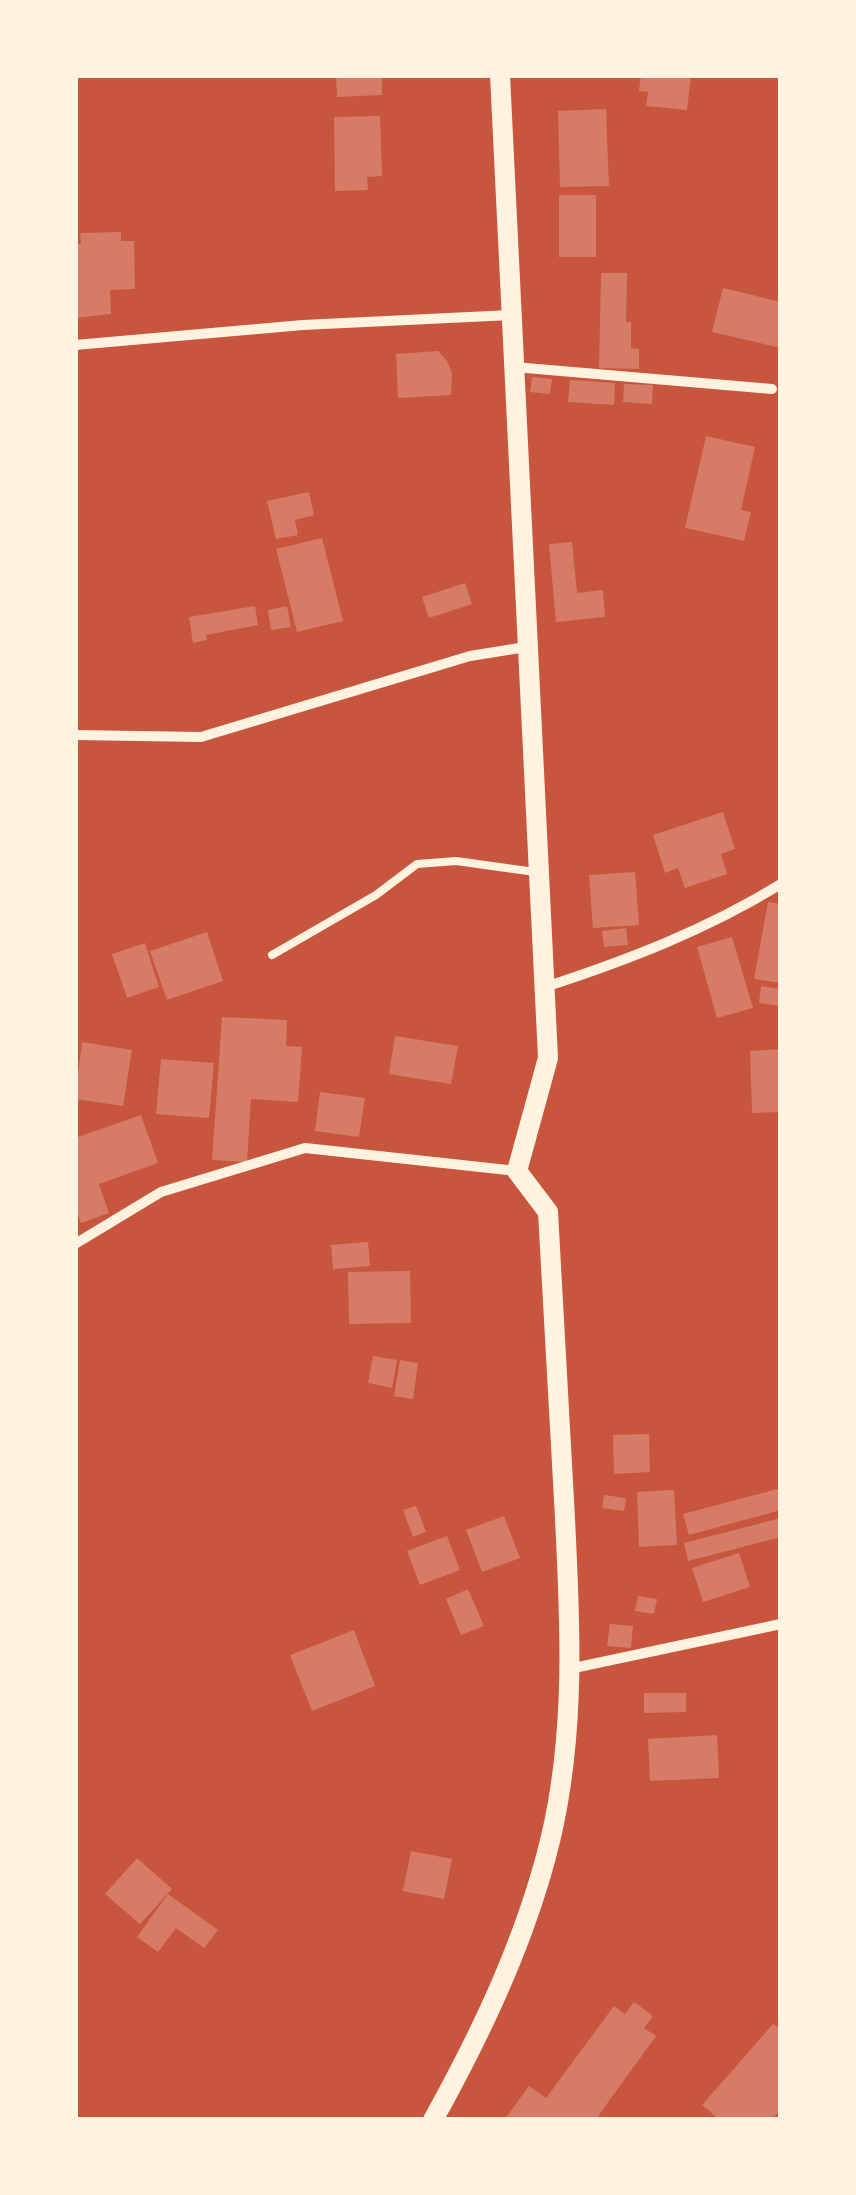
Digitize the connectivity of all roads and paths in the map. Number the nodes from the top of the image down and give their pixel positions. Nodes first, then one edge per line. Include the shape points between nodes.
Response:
1 (500, 75) edge
2 (511, 314) junction
3 (75, 345) edge
4 (513, 366) junction
5 (772, 389) dead end
6 (526, 647) junction
7 (75, 735) edge
8 (538, 873) junction
9 (781, 884) edge
10 (272, 955) dead end
11 (544, 988) junction
12 (517, 1171) junction
13 (75, 1244) edge
14 (781, 1624) edge
15 (569, 1670) junction
16 (433, 2120) edge

1 - 2 main road
2 - 3 street
2 - 4 main road
4 - 5 street
4 - 6 main road
6 - 7 street via 470,656 201,737
6 - 8 main road
8 - 10 lane via 456,861 418,864
8 - 11 main road
9 - 11 street via 652,950
11 - 12 main road via 548,1058
12 - 13 street via 306,1148 161,1192
12 - 15 main road via 548,1212
14 - 15 street
15 - 16 main road via 563,1770 527,1920

